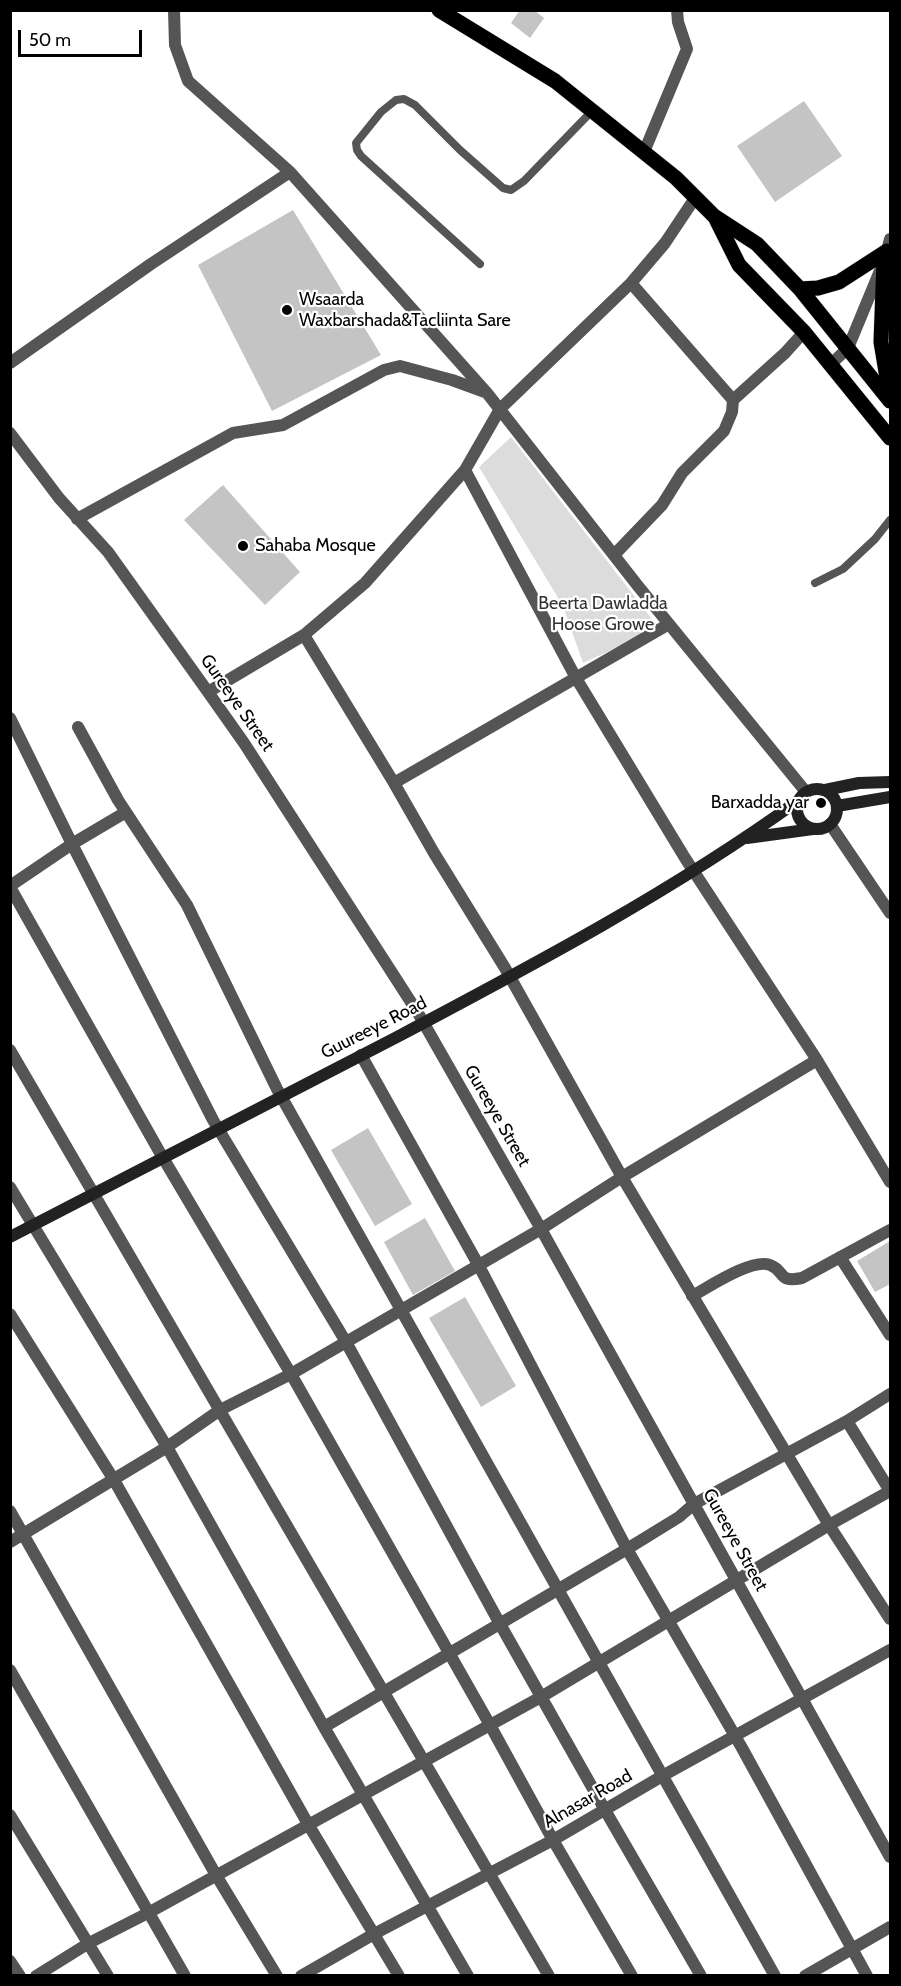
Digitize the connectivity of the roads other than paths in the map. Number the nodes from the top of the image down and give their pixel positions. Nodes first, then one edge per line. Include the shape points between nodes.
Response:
1 (174, 10) edge
2 (439, 10) edge
3 (678, 10) edge
4 (592, 111) junction
5 (644, 152) junction
6 (290, 172) junction
7 (695, 198) junction
8 (714, 216) junction
9 (887, 250) edge
10 (480, 264) dead end
11 (631, 283) junction
12 (800, 290) junction
13 (804, 332) junction
14 (848, 348) junction
15 (10, 363) edge
16 (831, 365) junction
17 (487, 393) junction
18 (891, 396) edge
19 (734, 400) junction
20 (891, 401) edge
21 (500, 409) junction
22 (10, 433) edge
23 (891, 438) edge
24 (465, 470) junction
25 (77, 519) junction
26 (891, 520) edge
27 (614, 555) junction
28 (815, 583) dead end
29 (669, 624) junction
30 (304, 635) junction
31 (576, 678) junction
32 (208, 692) junction
33 (10, 718) edge
34 (78, 728) dead end
35 (394, 783) junction
36 (891, 783) edge
37 (825, 790) junction
38 (802, 796) junction
39 (891, 797) edge
40 (837, 806) junction
41 (126, 812) junction
42 (830, 825) junction
43 (813, 829) junction
44 (746, 838) junction
45 (72, 844) junction
46 (694, 872) junction
47 (10, 887) edge
48 (891, 913) edge
49 (511, 978) junction
50 (424, 1023) junction
51 (10, 1050) edge
52 (361, 1055) junction
53 (817, 1060) junction
54 (281, 1097) junction
55 (219, 1129) junction
56 (163, 1158) junction
57 (621, 1177) junction
58 (891, 1182) edge
59 (10, 1187) edge
60 (94, 1194) junction
61 (33, 1226) junction
62 (541, 1229) junction
63 (891, 1230) edge
64 (10, 1237) edge
65 (840, 1257) junction
66 (479, 1266) junction
67 (692, 1296) junction
68 (403, 1310) junction
69 (10, 1314) edge
70 (891, 1335) edge
71 (346, 1342) junction
72 (291, 1374) junction
73 (891, 1394) edge
74 (220, 1410) junction
75 (847, 1420) junction
76 (167, 1447) junction
77 (786, 1454) junction
78 (114, 1480) junction
79 (891, 1491) edge
80 (694, 1504) junction
81 (10, 1511) edge
82 (829, 1525) junction
83 (24, 1533) junction
84 (10, 1542) edge
85 (627, 1549) junction
86 (736, 1580) junction
87 (559, 1589) junction
88 (891, 1619) edge
89 (668, 1621) junction
90 (500, 1624) junction
91 (891, 1650) edge
92 (450, 1654) junction
93 (600, 1661) junction
94 (10, 1670) edge
95 (384, 1692) junction
96 (541, 1697) junction
97 (802, 1698) junction
98 (490, 1725) junction
99 (324, 1727) junction
100 (735, 1737) junction
101 (424, 1760) junction
102 (664, 1775) junction
103 (362, 1794) junction
104 (604, 1810) junction
105 (11, 1815) edge
106 (308, 1824) junction
107 (553, 1840) junction
108 (891, 1857) edge
109 (490, 1872) junction
110 (216, 1875) junction
111 (427, 1906) junction
112 (148, 1912) junction
113 (891, 1927) edge
114 (374, 1934) junction
115 (89, 1943) junction
116 (852, 1949) junction
117 (10, 1961) edge
118 (20, 1976) edge
119 (36, 1976) edge
120 (108, 1976) edge
121 (185, 1976) edge
122 (277, 1976) edge
123 (301, 1976) edge
124 (399, 1976) edge
125 (468, 1976) edge
126 (549, 1976) edge
127 (632, 1976) edge
128 (701, 1976) edge
129 (775, 1976) edge
130 (805, 1976) edge
131 (867, 1976) edge

1 - 6 street via 175,45 188,81
2 - 4 main road via 555,81
3 - 5 street via 687,49
4 - 5 main road
4 - 10 lane via 511,190 503,188 404,99 396,100 381,112 356,143 361,156
5 - 7 main road
6 - 15 street
6 - 17 street
7 - 8 main road
7 - 11 street via 665,243
8 - 12 main road via 757,244
8 - 13 main road via 739,265
9 - 12 main road via 839,282
9 - 14 street
9 - 18 main road via 881,342
11 - 19 street
11 - 21 street
12 - 14 main road
13 - 16 main road
13 - 19 street
14 - 16 street
14 - 20 main road
16 - 23 main road
17 - 21 street
17 - 25 street via 400,366 384,370 283,425 233,433
19 - 27 street via 724,431 682,473 662,505
21 - 24 street
21 - 27 street
22 - 25 street, Gureeye Street
24 - 30 street via 365,583
24 - 31 street
25 - 32 street, Gureeye Street via 108,552
26 - 28 lane via 843,569
27 - 29 street
29 - 31 street
29 - 38 street
30 - 32 street
30 - 35 street
31 - 35 street
31 - 46 street
32 - 50 street, Gureeye Street
33 - 45 street
34 - 41 street
35 - 49 street
36 - 37 street via 859,783
37 - 38 street via 812,789
37 - 40 street
38 - 43 street via 797,806 799,818
38 - 44 street, Guureeye Road
39 - 40 street
40 - 42 street
41 - 45 street
41 - 54 street via 187,905
42 - 43 street
42 - 48 street
43 - 44 street
44 - 46 street, Guureeye Road
45 - 47 street
45 - 55 street
46 - 49 street, Guureeye Road
46 - 53 street
47 - 56 street
49 - 50 street, Guureeye Road
49 - 57 street
50 - 52 street, Guureeye Road
50 - 62 street, Gureeye Street
51 - 60 street
52 - 54 street, Guureeye Road
52 - 66 street
53 - 57 street
53 - 58 street
54 - 55 street, Guureeye Road
54 - 68 street
55 - 56 street, Guureeye Road
55 - 71 street
56 - 60 street, Guureeye Road
56 - 72 street
57 - 62 street
57 - 67 street
59 - 61 street
60 - 61 street, Guureeye Road
60 - 74 street
61 - 64 street, Guureeye Road
61 - 76 street
62 - 66 street
62 - 80 street, Gureeye Street
63 - 65 street
65 - 67 street via 790,1281 773,1266 750,1266
65 - 70 street
66 - 68 street
66 - 85 street
67 - 77 street
68 - 71 street
68 - 87 street
69 - 78 street
71 - 72 street
71 - 90 street
72 - 74 street
72 - 92 street
73 - 75 street
74 - 76 street
74 - 95 street
75 - 77 street
75 - 79 street
76 - 78 street
76 - 99 street
77 - 80 street
77 - 82 street
78 - 83 street
78 - 106 street
79 - 82 street
80 - 85 street
80 - 86 street, Gureeye Street
81 - 83 street
82 - 86 street
82 - 88 street
83 - 84 street
83 - 110 street
85 - 87 street
85 - 89 street
86 - 89 street
86 - 97 street, Gureeye Street
87 - 90 street
87 - 93 street
89 - 93 street
89 - 100 street
90 - 92 street
90 - 96 street
91 - 97 street, Alnasar Road
92 - 95 street
92 - 98 street
93 - 96 street
93 - 102 street
94 - 112 street
95 - 99 street
95 - 101 street
96 - 98 street
96 - 104 street
97 - 100 street, Alnasar Road
97 - 108 street, Gureeye Street
98 - 101 street
98 - 107 street
99 - 103 street
100 - 102 street, Alnasar Road
100 - 116 street
101 - 103 street
101 - 109 street
102 - 104 street, Alnasar Road
102 - 129 street
103 - 106 street
103 - 111 street
104 - 107 street, Alnasar Road
104 - 128 street
105 - 115 street
106 - 110 street
106 - 114 street
107 - 109 street, Alnasar Road
107 - 127 street
109 - 111 street, Alnasar Road
109 - 126 street
110 - 112 street
110 - 122 street
111 - 114 street, Alnasar Road
111 - 125 street
112 - 115 street
112 - 121 street
113 - 116 street
114 - 123 street, Alnasar Road
114 - 124 street
115 - 119 street
115 - 120 street
116 - 130 street
116 - 131 street
117 - 118 street

